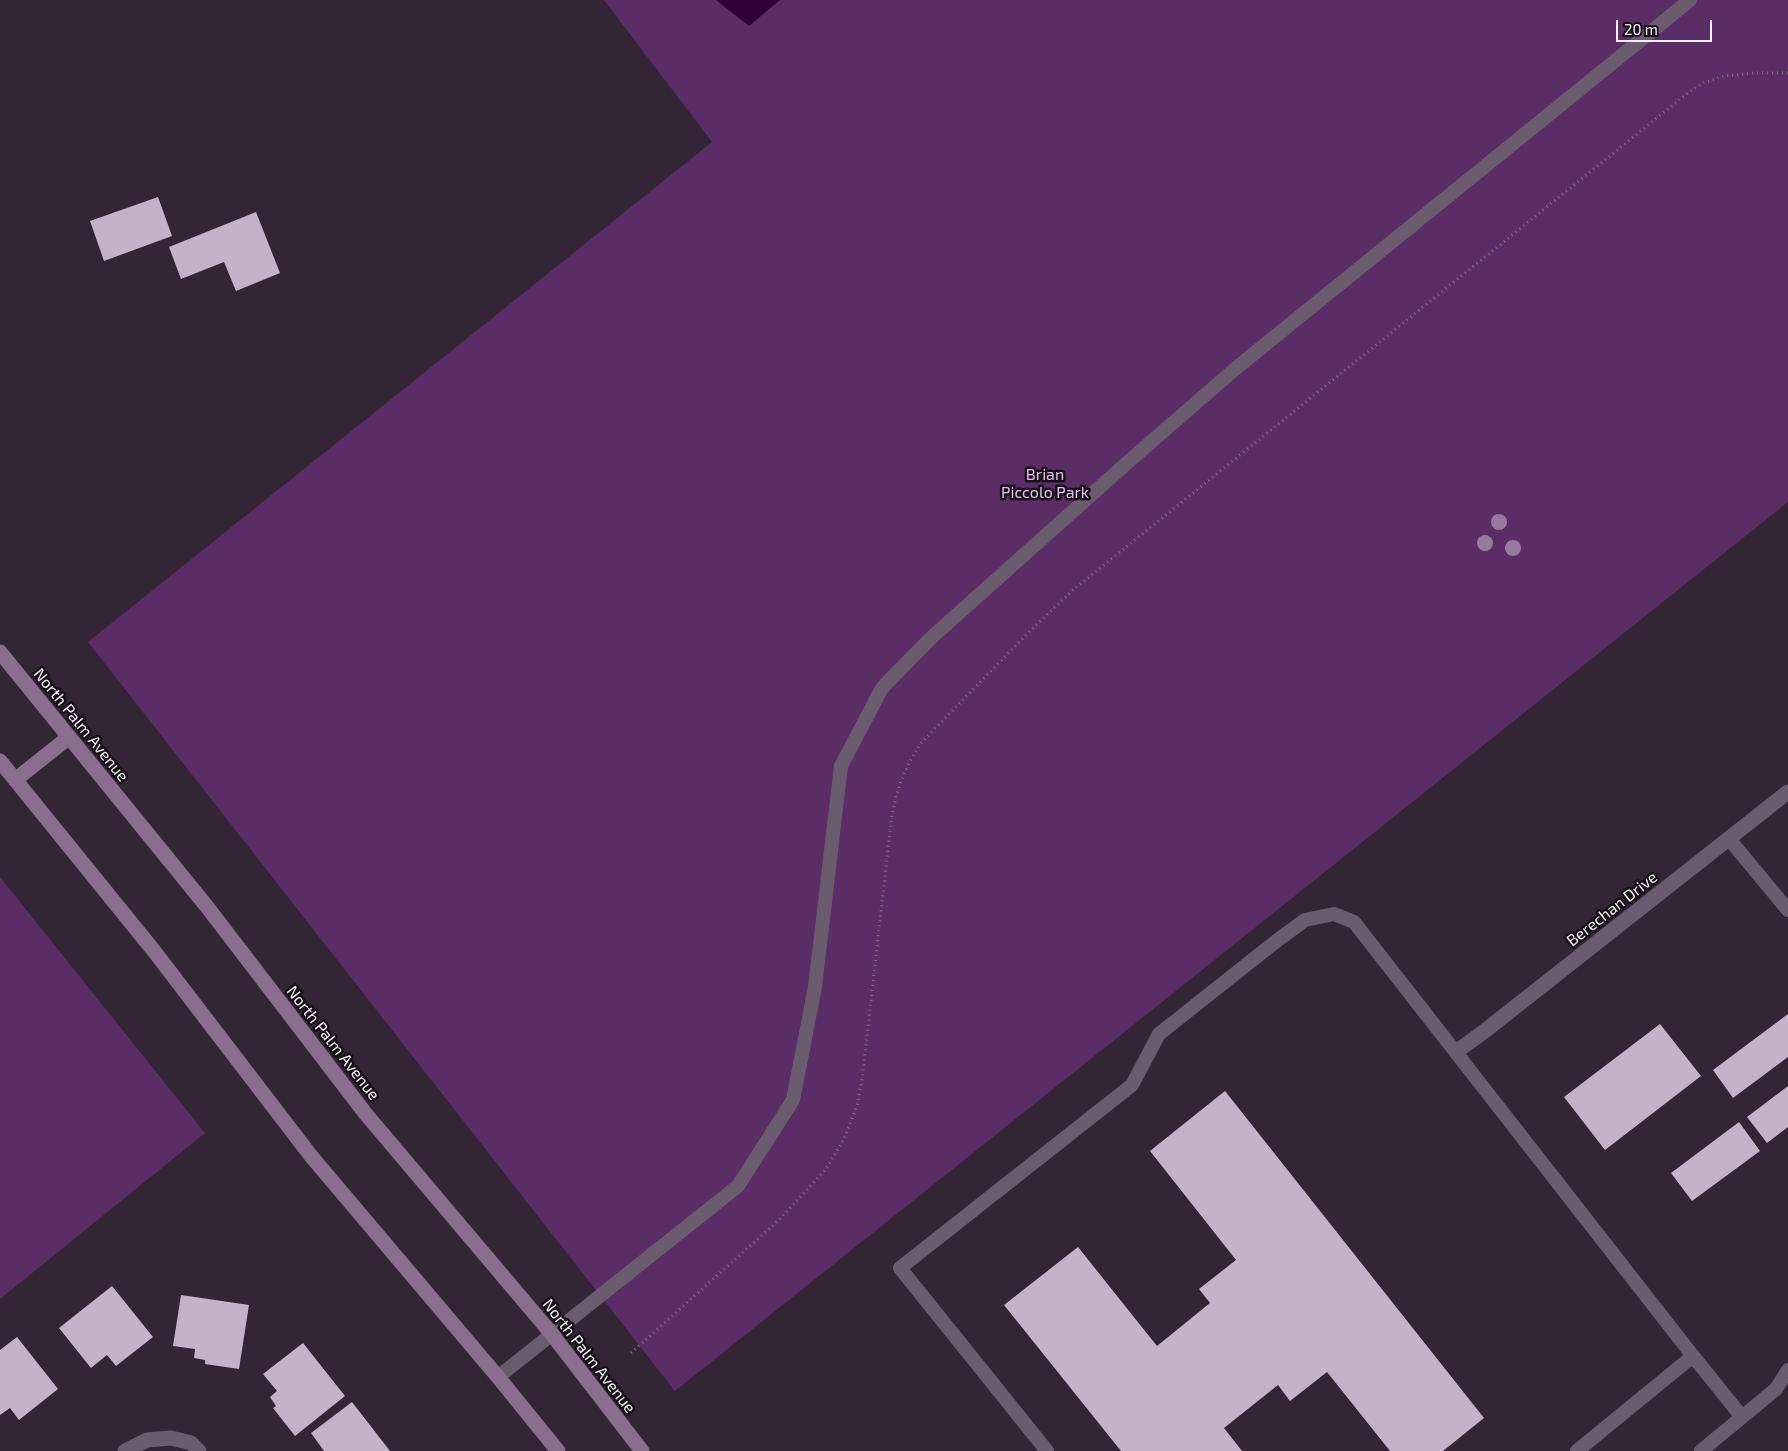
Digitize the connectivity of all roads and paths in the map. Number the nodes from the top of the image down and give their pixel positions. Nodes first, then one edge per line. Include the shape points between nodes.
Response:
1 (1690, 0) edge
2 (1788, 73) edge
3 (0, 652) edge
4 (68, 738) junction
5 (0, 761) edge
6 (15, 780) junction
7 (1788, 792) edge
8 (1729, 839) junction
9 (1788, 910) edge
10 (1456, 1052) junction
11 (551, 1333) junction
12 (631, 1353) dead end
13 (1692, 1356) junction
14 (1788, 1370) edge
15 (498, 1377) junction
16 (1742, 1417) junction
17 (125, 1451) edge
18 (199, 1451) edge
19 (558, 1451) edge
20 (642, 1451) edge
21 (1047, 1451) edge
22 (1577, 1451) edge
23 (1701, 1451) edge

1 - 11 lane via 1227,376 932,636 882,688 841,766 816,987 793,1100 738,1186
2 - 12 path via 1724,76 1689,92 1073,590 921,743 899,786 892,814 862,1080 858,1106 843,1142 826,1169 780,1219
3 - 4 main road, North Palm Avenue
4 - 6 main road
4 - 11 main road, North Palm Avenue via 208,908 365,1113
5 - 6 main road
6 - 15 main road via 154,951 311,1156
7 - 8 street, Berechan Drive
8 - 9 lane
8 - 10 street, Berechan Drive
10 - 13 lane
10 - 21 lane via 1354,922 1334,914 1305,920 1159,1034 1132,1085 900,1268
11 - 15 lane
11 - 20 main road, North Palm Avenue
13 - 16 lane
13 - 22 lane
14 - 16 lane via 1776,1389
15 - 19 main road
16 - 23 lane
17 - 18 street via 146,1440 171,1438 191,1443

